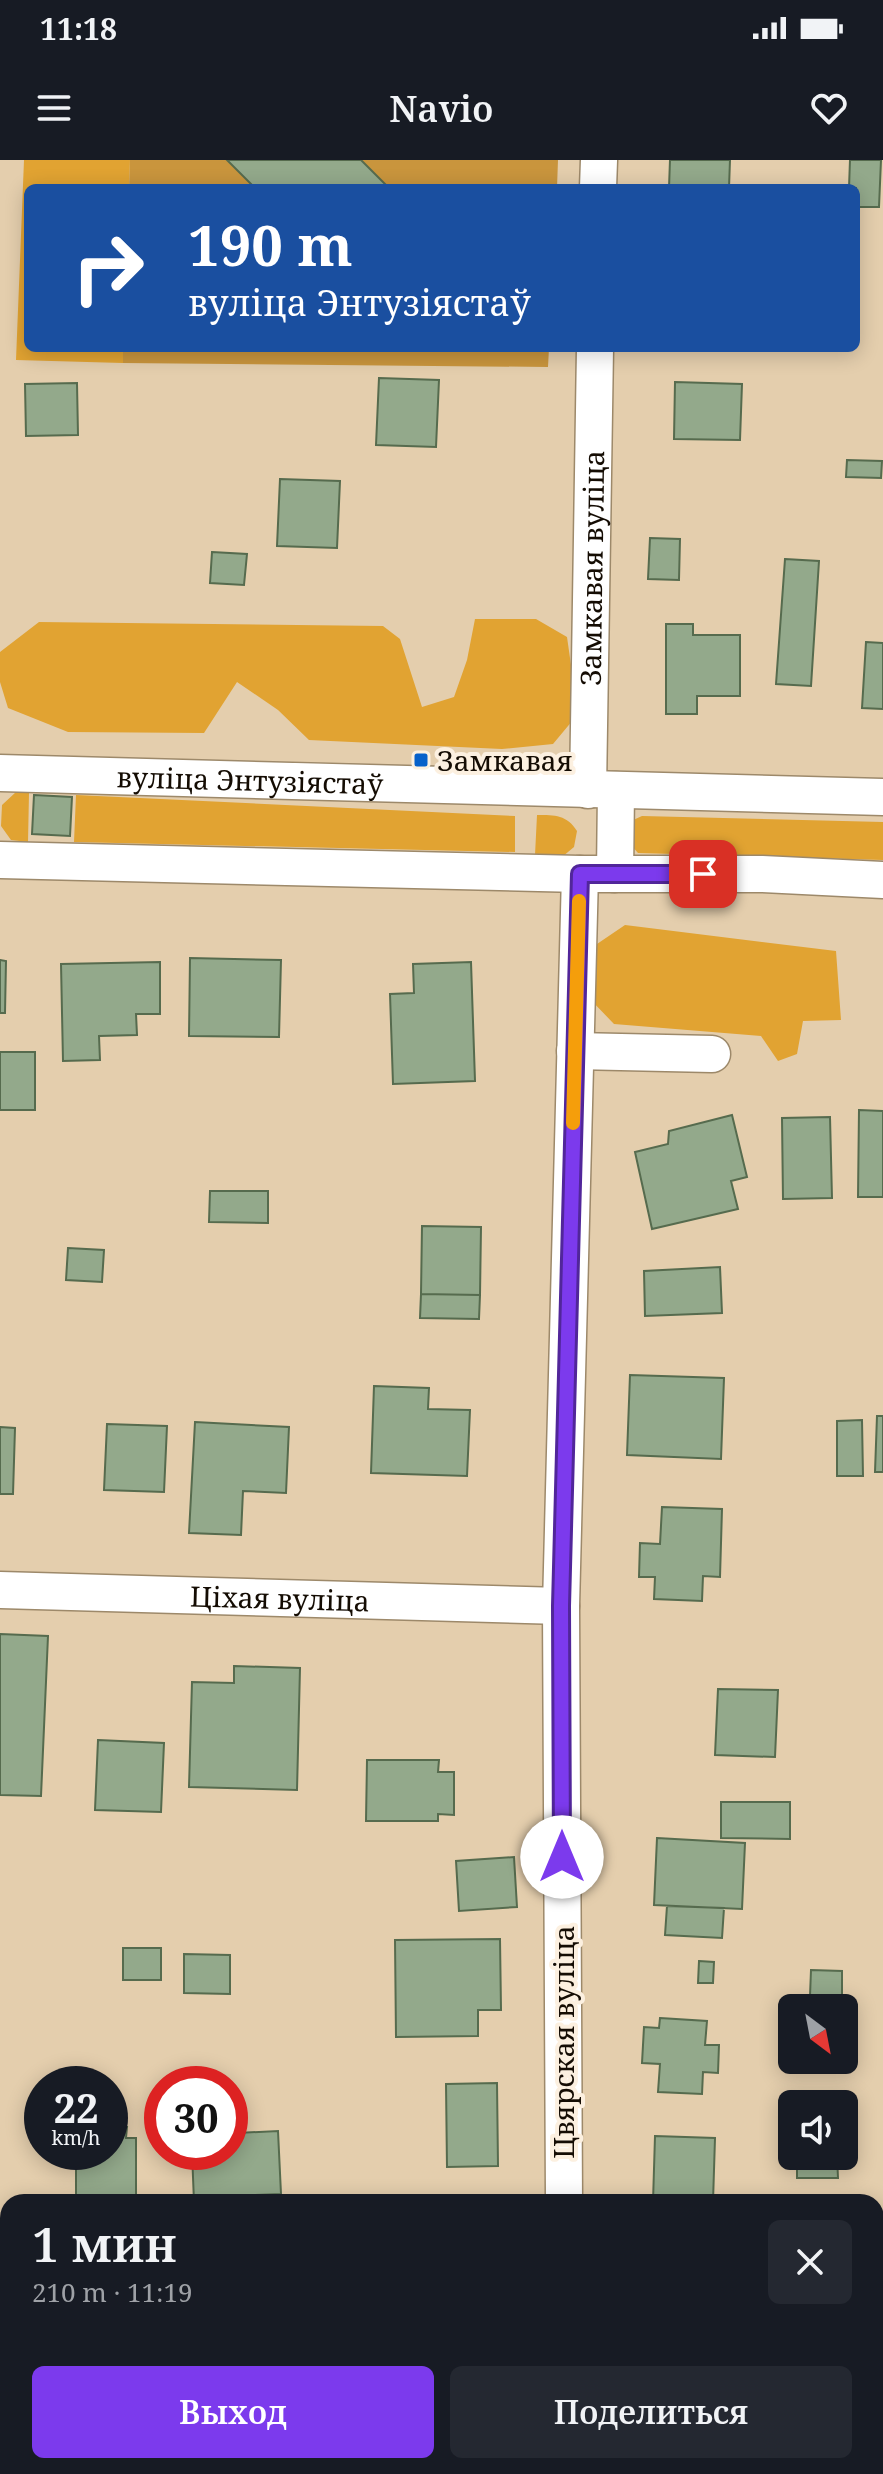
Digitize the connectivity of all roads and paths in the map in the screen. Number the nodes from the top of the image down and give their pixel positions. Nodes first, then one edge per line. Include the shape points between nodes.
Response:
1 (599, 160) edge
2 (598, 184) edge
3 (595, 352) edge
4 (0, 773) edge
5 (602, 790) junction
6 (883, 797) edge
7 (0, 860) edge
8 (580, 874) junction
9 (615, 874) junction
10 (883, 880) edge
11 (575, 1051) junction
12 (712, 1054) dead end
13 (0, 1590) edge
14 (561, 1606) junction
15 (564, 2194) edge

1 - 2 street
3 - 5 street, Замкавая вуліца
4 - 5 street, вуліца Энтузіястаў
5 - 6 street, вуліца Энтузіястаў
5 - 9 street, Замкавая вуліца
7 - 8 street
8 - 9 street
8 - 11 street, Цвярская вуліца
9 - 10 street
11 - 12 street
11 - 14 street, Цвярская вуліца
13 - 14 street, Ціхая вуліца
14 - 15 street, Цвярская вуліца

